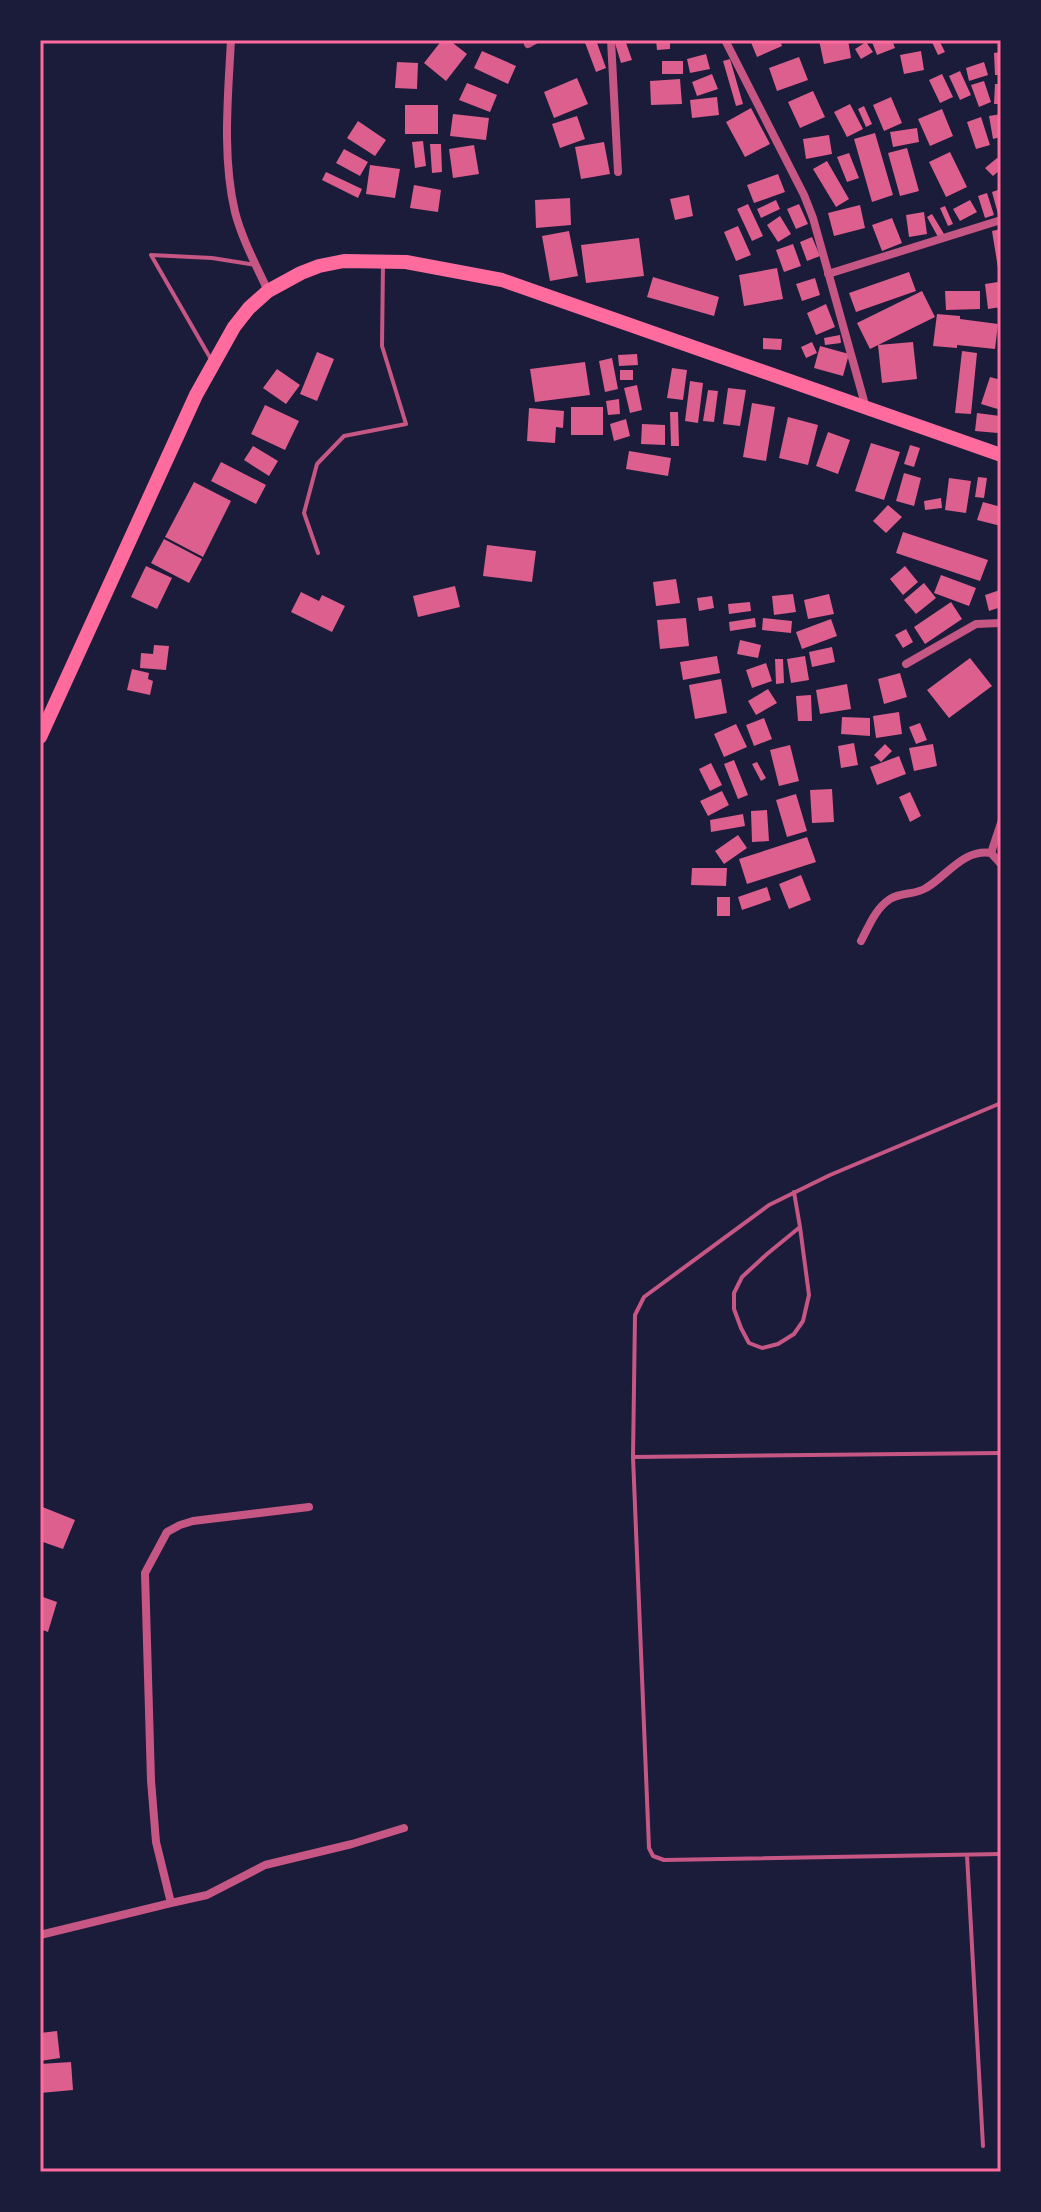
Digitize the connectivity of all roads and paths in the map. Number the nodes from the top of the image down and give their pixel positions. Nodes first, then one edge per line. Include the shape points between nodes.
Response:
1 (231, 40) edge
2 (611, 40) edge
3 (725, 40) edge
4 (618, 172) dead end
5 (1001, 220) edge
6 (383, 261) junction
7 (256, 265) junction
8 (828, 274) junction
9 (268, 291) junction
10 (214, 363) junction
11 (866, 409) junction
12 (1001, 455) edge
13 (318, 553) dead end
14 (1001, 623) edge
15 (906, 664) dead end
16 (40, 737) edge
17 (1001, 823) edge
18 (991, 853) junction
19 (1001, 864) edge
20 (861, 941) dead end
21 (1001, 1103) edge
22 (794, 1192) junction
23 (800, 1227) junction
24 (1001, 1453) edge
25 (633, 1457) junction
26 (309, 1507) dead end
27 (404, 1828) dead end
28 (1001, 1854) edge
29 (967, 1855) junction
30 (171, 1903) junction
31 (40, 1935) edge
32 (983, 2146) dead end

1 - 7 street via 230,182
2 - 4 street
3 - 8 street via 804,195
5 - 8 street
6 - 9 main road via 319,266
6 - 11 main road via 502,280
6 - 13 lane via 382,346 406,424 344,436 317,464 304,513
7 - 9 street
7 - 10 lane via 151,255
8 - 11 street
9 - 10 main road via 234,327
10 - 16 main road
11 - 12 main road
14 - 15 street via 976,624
17 - 18 street
18 - 19 street
18 - 20 street via 966,856 925,889 889,899
21 - 22 lane
22 - 23 lane
22 - 25 lane via 644,1297 635,1315
23 - 23 lane via 742,1277 734,1293 741,1328 749,1343 762,1348 794,1334 803,1321 809,1295
24 - 25 lane
25 - 29 lane via 653,1856 664,1860
26 - 30 street via 180,1525 167,1532 145,1573 156,1842
27 - 30 street via 265,1865 207,1895
28 - 29 lane
29 - 32 lane
30 - 31 street

